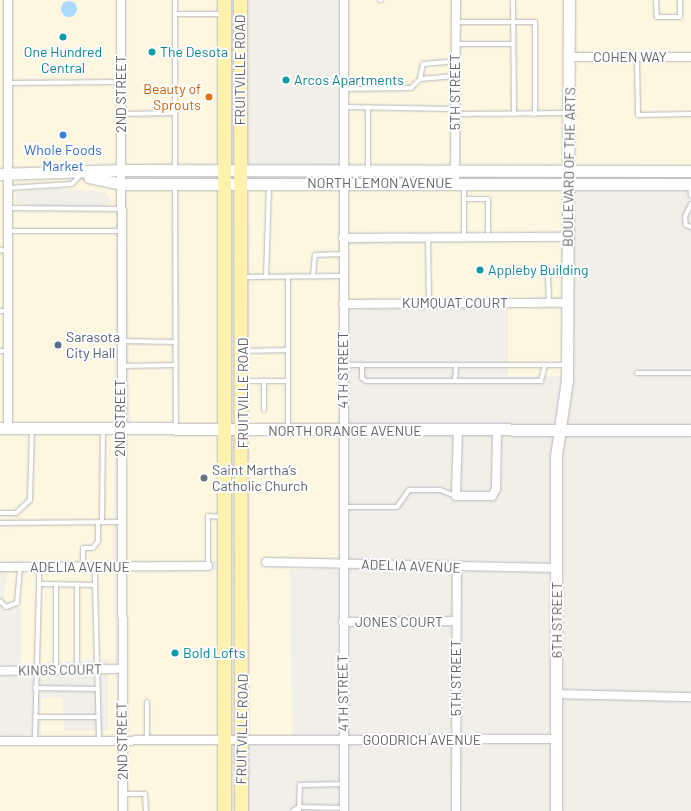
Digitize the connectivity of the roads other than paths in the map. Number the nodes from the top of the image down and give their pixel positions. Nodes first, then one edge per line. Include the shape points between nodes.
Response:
1 (8, 0) edge
2 (121, 0) edge
3 (175, 0) edge
4 (224, 0) edge
5 (240, 0) edge
6 (344, 0) edge
7 (456, 0) edge
8 (513, 0) edge
9 (569, 0) edge
10 (656, 0) edge
11 (680, 0) edge
12 (175, 14) junction
13 (224, 14) junction
14 (456, 22) junction
15 (513, 22) junction
16 (456, 44) junction
17 (513, 44) junction
18 (570, 57) junction
19 (637, 57) junction
20 (691, 57) edge
21 (456, 62) junction
22 (456, 76) junction
23 (420, 79) junction
24 (8, 82) junction
25 (121, 82) junction
26 (344, 89) junction
27 (343, 107) junction
28 (368, 107) junction
29 (455, 112) junction
30 (175, 113) junction
31 (570, 113) junction
32 (122, 114) junction
33 (514, 114) junction
34 (535, 114) junction
35 (691, 114) edge
36 (121, 170) junction
37 (175, 170) junction
38 (568, 171) junction
39 (691, 171) edge
40 (368, 172) junction
41 (455, 172) junction
42 (4, 173) edge
43 (75, 175) junction
44 (223, 177) junction
45 (240, 177) junction
46 (343, 177) junction
47 (269, 183) junction
48 (460, 183) junction
49 (568, 183) junction
50 (121, 184) junction
51 (175, 184) junction
52 (691, 187) edge
53 (8, 188) junction
54 (464, 199) junction
55 (691, 204) edge
56 (8, 208) junction
57 (121, 209) junction
58 (691, 227) edge
59 (8, 231) junction
60 (120, 231) junction
61 (488, 231) dead end
62 (464, 233) dead end
63 (567, 236) junction
64 (428, 237) junction
65 (343, 238) junction
66 (4, 250) edge
67 (343, 254) junction
68 (568, 274) junction
69 (313, 276) junction
70 (343, 276) junction
71 (241, 277) junction
72 (266, 277) junction
73 (288, 277) junction
74 (429, 303) junction
75 (549, 303) junction
76 (568, 303) junction
77 (343, 304) junction
78 (4, 311) edge
79 (120, 341) junction
80 (176, 342) junction
81 (288, 350) junction
82 (4, 351) edge
83 (242, 351) junction
84 (176, 365) junction
85 (343, 365) junction
86 (362, 365) junction
87 (456, 365) junction
88 (545, 365) junction
89 (567, 365) junction
90 (120, 366) junction
91 (637, 373) dead end
92 (691, 373) edge
93 (288, 381) junction
94 (455, 381) junction
95 (243, 382) junction
96 (264, 382) junction
97 (264, 410) dead end
98 (4, 428) edge
99 (32, 428) junction
100 (103, 429) junction
101 (120, 430) junction
102 (497, 430) junction
103 (560, 430) junction
104 (691, 430) edge
105 (176, 431) junction
106 (226, 431) junction
107 (243, 431) junction
108 (288, 431) junction
109 (343, 431) junction
110 (458, 431) junction
111 (456, 496) junction
112 (343, 507) junction
113 (0, 513) edge
114 (226, 517) junction
115 (100, 522) junction
116 (120, 522) junction
117 (0, 523) edge
118 (266, 562) dead end
119 (343, 563) junction
120 (208, 566) joint
121 (0, 567) edge
122 (20, 567) junction
123 (39, 567) junction
124 (83, 567) junction
125 (95, 567) junction
126 (120, 567) junction
127 (557, 568) junction
128 (457, 569) junction
129 (0, 571) edge
130 (39, 584) junction
131 (56, 584) junction
132 (76, 585) junction
133 (95, 585) junction
134 (0, 601) edge
135 (343, 622) junction
136 (456, 622) junction
137 (120, 669) junction
138 (56, 670) junction
139 (77, 670) junction
140 (98, 670) junction
141 (0, 671) edge
142 (35, 671) junction
143 (35, 688) junction
144 (98, 689) junction
145 (557, 694) junction
146 (691, 697) edge
147 (147, 702) dead end
148 (35, 717) junction
149 (98, 717) junction
150 (557, 739) junction
151 (35, 740) junction
152 (99, 740) junction
153 (147, 740) junction
154 (225, 740) junction
155 (242, 740) junction
156 (344, 740) junction
157 (456, 740) junction
158 (0, 741) edge
159 (122, 741) junction
160 (344, 784) junction
161 (122, 794) junction
162 (299, 809) edge
163 (344, 809) edge
164 (123, 811) edge
165 (146, 811) edge
166 (224, 811) edge
167 (241, 811) edge
168 (293, 811) edge
169 (456, 811) edge
170 (556, 811) edge

1 - 24 street
2 - 25 street, 2ND STREET
3 - 12 lane
4 - 13 main road, FRUITVILLE ROAD
5 - 45 main road, FRUITVILLE ROAD
6 - 26 street, 4TH STREET
7 - 14 street, 5TH STREET
8 - 15 lane
9 - 18 street, BOULEVARD OF THE ARTS
10 - 11 lane via 656,17 680,17
12 - 13 lane
12 - 30 lane
13 - 44 main road, FRUITVILLE ROAD
14 - 15 lane
14 - 16 street, 5TH STREET
15 - 17 lane
15 - 34 lane via 535,22
16 - 17 lane
16 - 21 street, 5TH STREET
17 - 33 lane
18 - 19 street, COHEN WAY
18 - 31 street, BOULEVARD OF THE ARTS
19 - 20 street, COHEN WAY
19 - 35 lane via 638,115
21 - 22 street, 5TH STREET
21 - 23 lane via 423,64
22 - 23 lane
22 - 29 street, 5TH STREET
23 - 26 lane via 411,88
24 - 25 lane
24 - 42 street
25 - 32 street, 2ND STREET
26 - 27 street, 4TH STREET
27 - 28 lane
27 - 46 street, 4TH STREET
28 - 29 lane
28 - 40 lane
29 - 33 lane
29 - 41 street, 5TH STREET
30 - 32 lane
30 - 37 lane
31 - 34 lane
31 - 38 street, BOULEVARD OF THE ARTS
32 - 36 street, 2ND STREET
33 - 34 lane
36 - 37 street
36 - 43 street
36 - 50 street, 2ND STREET
37 - 44 street
38 - 39 street
38 - 41 street
38 - 49 street, BOULEVARD OF THE ARTS
40 - 41 street
40 - 46 street
41 - 48 street, 5TH STREET
42 - 43 street
42 - 53 street
43 - 50 street
43 - 53 lane via 72,184
44 - 45 street
44 - 51 street
44 - 106 main road, FRUITVILLE ROAD
45 - 46 street
45 - 47 street, NORTH LEMON AVENUE
45 - 71 main road, FRUITVILLE ROAD
46 - 47 street, NORTH LEMON AVENUE
46 - 48 street, NORTH LEMON AVENUE
46 - 65 street, 4TH STREET
47 - 72 lane
48 - 49 street, NORTH LEMON AVENUE
48 - 54 lane
49 - 52 street, NORTH LEMON AVENUE
49 - 63 street, BOULEVARD OF THE ARTS
50 - 51 street
50 - 57 street, 2ND STREET
51 - 80 lane
53 - 56 street
54 - 61 lane via 488,199
54 - 62 lane
55 - 58 lane via 685,217 686,225
56 - 57 lane
56 - 59 street
57 - 60 street, 2ND STREET
59 - 60 lane
59 - 66 street
60 - 79 street, 2ND STREET
63 - 64 street
63 - 68 street, BOULEVARD OF THE ARTS
64 - 65 street
64 - 74 lane
65 - 67 street, 4TH STREET
66 - 78 street
67 - 69 lane via 315,255
67 - 70 street, 4TH STREET
68 - 75 lane via 548,273
68 - 76 street, BOULEVARD OF THE ARTS
69 - 70 lane
69 - 73 lane
70 - 77 street, 4TH STREET
71 - 72 lane
71 - 83 main road, FRUITVILLE ROAD
72 - 73 lane
73 - 81 lane
74 - 75 street, KUMQUAT COURT
74 - 77 street, KUMQUAT COURT
75 - 76 street, KUMQUAT COURT
76 - 89 street, BOULEVARD OF THE ARTS
77 - 85 street, 4TH STREET
78 - 82 street
79 - 80 lane
79 - 90 street, 2ND STREET
80 - 84 lane
81 - 83 lane
81 - 93 lane
82 - 98 street
83 - 95 main road, FRUITVILLE ROAD
84 - 90 lane
84 - 105 lane
85 - 86 lane
85 - 109 street, 4TH STREET
86 - 87 lane
86 - 94 lane via 362,378 366,381
87 - 88 lane
87 - 94 lane
88 - 89 lane
88 - 94 lane via 541,381
89 - 103 street, BOULEVARD OF THE ARTS
90 - 101 street, 2ND STREET
91 - 92 lane
93 - 96 lane
93 - 108 lane
95 - 96 lane
95 - 107 main road, FRUITVILLE ROAD
96 - 97 lane
98 - 99 street, NORTH ORANGE AVENUE
99 - 100 street, NORTH ORANGE AVENUE
99 - 113 lane via 30,500 16,513
100 - 101 street, NORTH ORANGE AVENUE
100 - 115 lane
101 - 105 street, NORTH ORANGE AVENUE
101 - 116 street, 2ND STREET
102 - 103 street, NORTH ORANGE AVENUE
102 - 110 street, NORTH ORANGE AVENUE
102 - 111 street via 496,489 492,496
103 - 104 street, NORTH ORANGE AVENUE
103 - 127 street, 6TH STREET via 556,456
105 - 106 street, NORTH ORANGE AVENUE
106 - 107 street, NORTH ORANGE AVENUE
106 - 114 main road, FRUITVILLE ROAD
107 - 108 street, NORTH ORANGE AVENUE
107 - 155 main road, FRUITVILLE ROAD
108 - 109 street, NORTH ORANGE AVENUE
109 - 110 street, NORTH ORANGE AVENUE
109 - 112 street, 4TH STREET
110 - 111 street
111 - 112 lane via 440,490 409,490 397,507
112 - 119 street, 4TH STREET
114 - 120 lane via 208,516
114 - 154 main road, FRUITVILLE ROAD
115 - 116 lane
115 - 117 lane
115 - 124 lane via 98,542 93,548 83,548
116 - 126 street, 2ND STREET
118 - 119 street, ADELIA AVENUE
119 - 128 street, ADELIA AVENUE
119 - 135 street, 4TH STREET
120 - 126 street, ADELIA AVENUE
121 - 122 street, ADELIA AVENUE
121 - 129 lane
122 - 123 street, ADELIA AVENUE
122 - 134 lane via 17,603 6,607
123 - 124 street, ADELIA AVENUE
123 - 130 lane
124 - 125 street, ADELIA AVENUE
125 - 126 street, ADELIA AVENUE
125 - 133 lane
126 - 137 street, 2ND STREET
127 - 128 street, ADELIA AVENUE
127 - 145 street, 6TH STREET
128 - 136 street, 5TH STREET
130 - 131 lane
130 - 142 lane
131 - 132 lane
131 - 138 lane
132 - 133 lane
132 - 139 lane
133 - 140 lane
135 - 136 street, JONES COURT
135 - 156 street, 4TH STREET
136 - 157 street, 5TH STREET
137 - 140 street, KINGS COURT
137 - 159 street, 2ND STREET
138 - 139 street, KINGS COURT
138 - 142 street, KINGS COURT
139 - 140 street, KINGS COURT
140 - 144 lane
141 - 142 street, KINGS COURT
142 - 143 lane
143 - 144 lane
143 - 148 lane
144 - 149 lane
145 - 146 street
145 - 150 street, 6TH STREET
147 - 153 lane
148 - 149 lane
148 - 151 lane
149 - 152 lane
150 - 157 street, GOODRICH AVENUE
150 - 170 street, 6TH STREET
151 - 152 street, GOODRICH AVENUE
151 - 158 street, GOODRICH AVENUE
152 - 159 street, GOODRICH AVENUE
153 - 154 street, GOODRICH AVENUE
153 - 159 street, GOODRICH AVENUE
154 - 155 street, GOODRICH AVENUE
154 - 166 main road, FRUITVILLE ROAD
155 - 156 street, GOODRICH AVENUE
155 - 167 main road, FRUITVILLE ROAD
156 - 157 street, GOODRICH AVENUE
156 - 160 street, 4TH STREET
157 - 169 street, 5TH STREET
159 - 161 street, 2ND STREET
160 - 162 lane via 300,785
160 - 163 street, 4TH STREET
161 - 164 street, 2ND STREET
161 - 165 lane via 145,794
162 - 163 lane
162 - 168 lane

